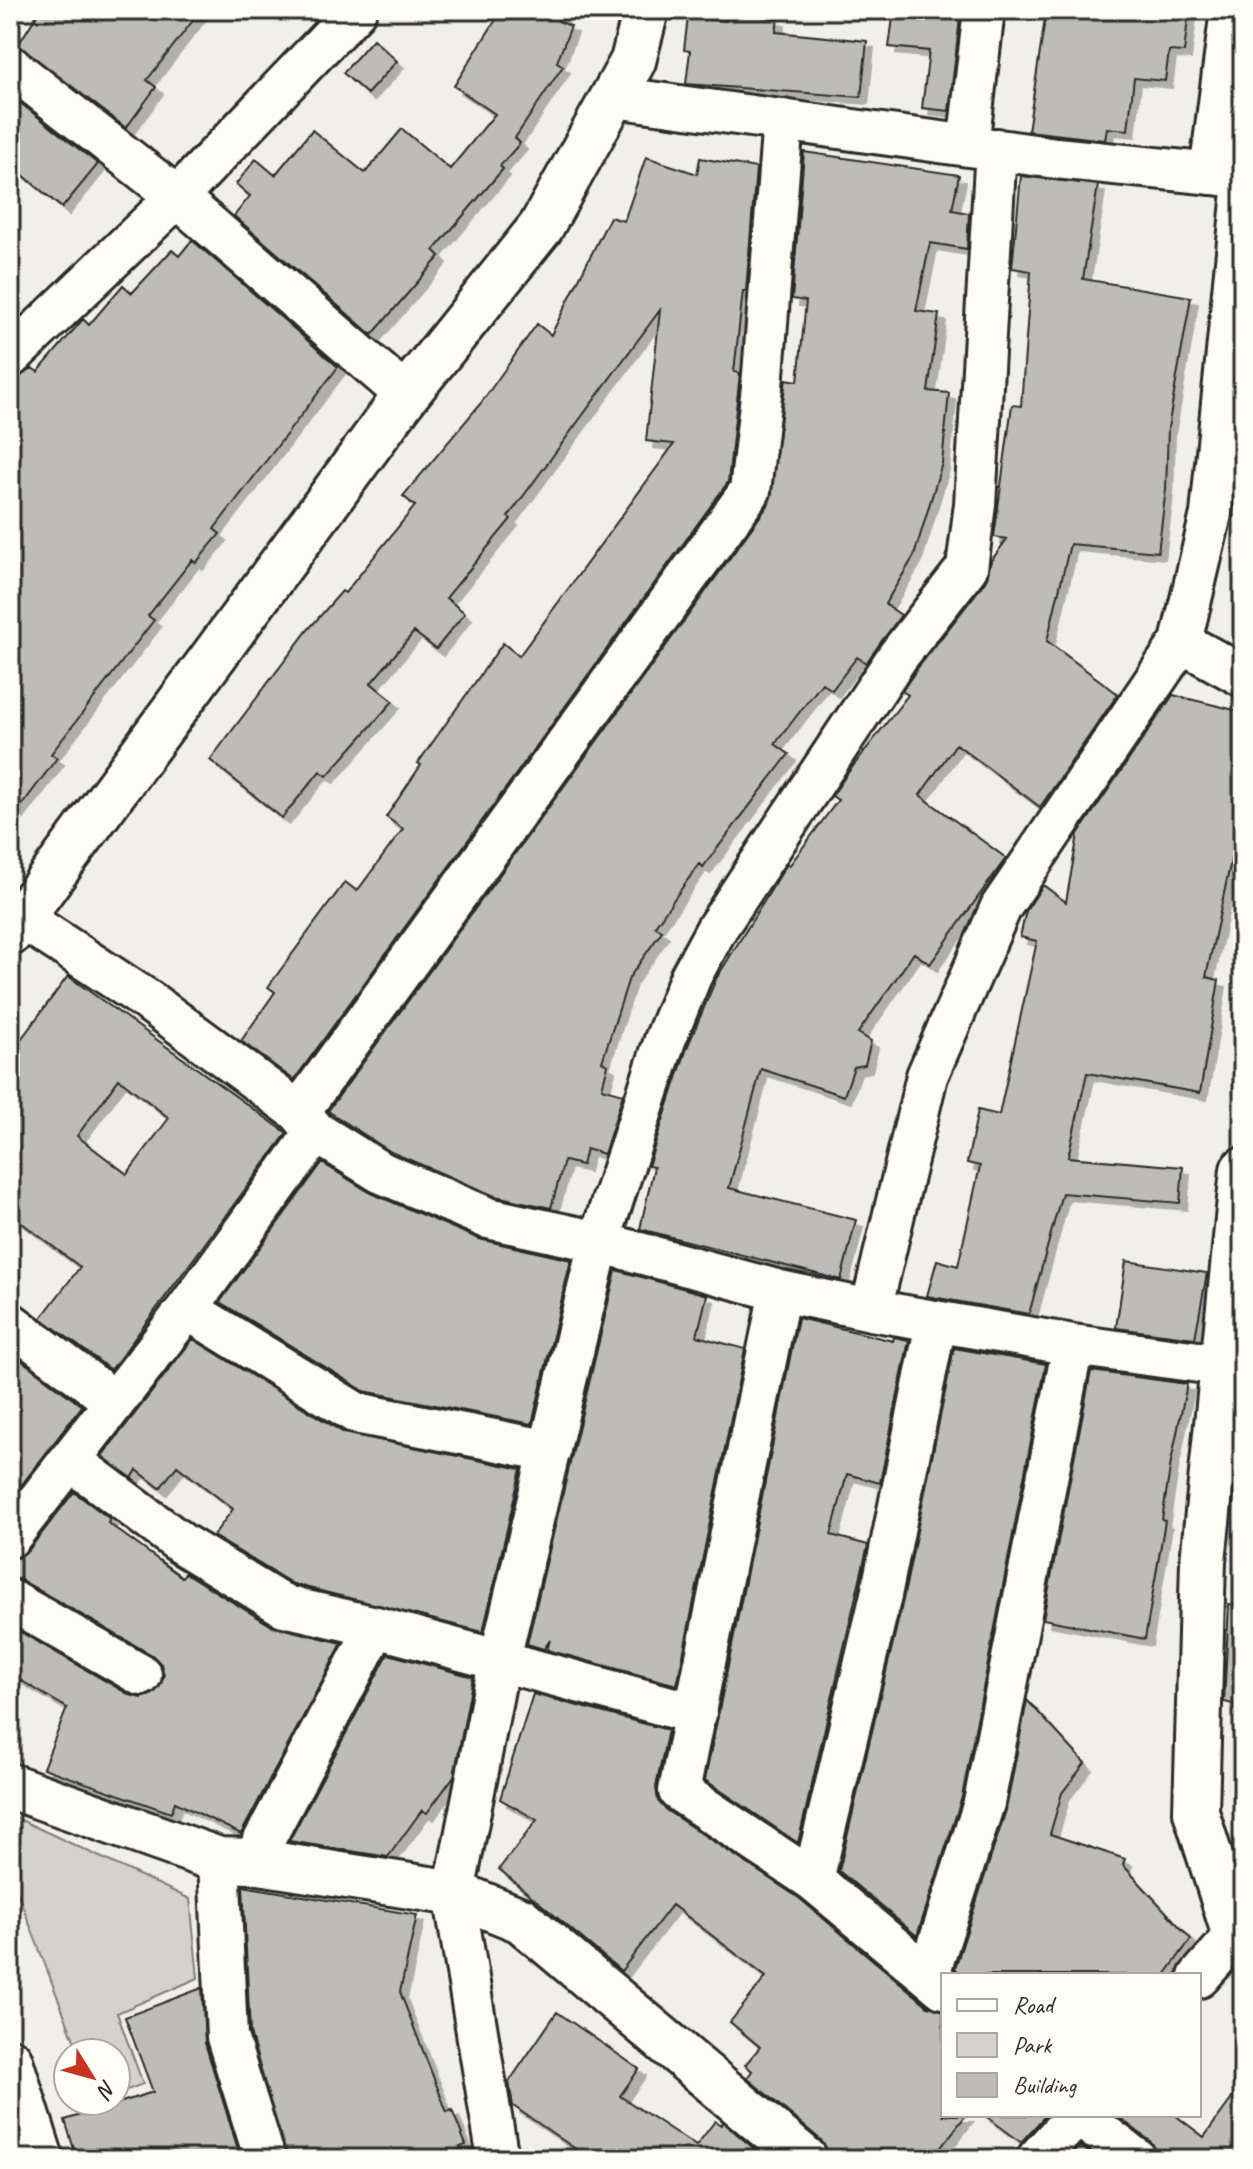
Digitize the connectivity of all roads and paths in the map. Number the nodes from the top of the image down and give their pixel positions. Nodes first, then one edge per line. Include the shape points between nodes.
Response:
1 (356, 10) edge
2 (646, 10) edge
3 (984, 10) edge
4 (1231, 10) edge
5 (10, 66) edge
6 (614, 97) junction
7 (783, 120) junction
8 (982, 148) junction
9 (1232, 181) edge
10 (177, 197) junction
11 (10, 357) edge
12 (406, 395) junction
13 (1181, 642) junction
14 (1243, 676) edge
15 (14, 920) edge
16 (307, 1122) junction
17 (1243, 1170) edge
18 (599, 1242) junction
19 (780, 1291) junction
20 (187, 1309) junction
21 (871, 1310) junction
22 (10, 1323) edge
23 (936, 1323) junction
24 (1073, 1345) junction
25 (1234, 1366) edge
26 (114, 1401) junction
27 (550, 1451) junction
28 (70, 1460) junction
29 (10, 1537) edge
30 (10, 1600) edge
31 (376, 1627) junction
32 (499, 1663) junction
33 (141, 1675) dead end
34 (696, 1714) junction
35 (10, 1786) edge
36 (236, 1860) junction
37 (813, 1880) junction
38 (454, 1893) junction
39 (1239, 1941) edge
40 (1201, 1975) edge
41 (936, 1981) edge
42 (10, 2061) edge
43 (1076, 2117) edge
44 (1081, 2117) edge
45 (41, 2159) edge
46 (265, 2159) edge
47 (498, 2159) edge
48 (805, 2159) edge
49 (1037, 2159) edge
50 (1136, 2159) edge

1 - 10 street
2 - 6 street via 633,61
3 - 8 street
4 - 9 street
5 - 10 street
6 - 7 street
6 - 12 street via 541,227
7 - 8 street
7 - 16 street via 750,491
8 - 9 street
8 - 18 street via 975,504 967,568 898,656 717,928 665,1040
9 - 13 street via 1211,514
10 - 11 street
10 - 12 street
12 - 15 street
13 - 14 street
13 - 21 street via 1001,907 927,1076
15 - 16 street via 150,1002
16 - 18 street via 380,1172 488,1218
16 - 20 street
17 - 25 street
18 - 19 street
18 - 27 street
19 - 21 street
19 - 34 street
20 - 26 street
20 - 27 street via 356,1413
21 - 23 street
22 - 26 street
23 - 24 street
23 - 37 street via 881,1595
24 - 25 street
24 - 41 street via 984,1803
25 - 39 street via 1203,1561 1196,1812
26 - 28 street
27 - 32 street
28 - 29 street
28 - 31 street via 182,1544 284,1606
30 - 33 street
31 - 32 street
31 - 36 street
32 - 34 street
32 - 38 street
34 - 37 street via 679,1791
35 - 36 street
36 - 38 street
36 - 46 street via 227,2037
37 - 41 street
38 - 47 street
38 - 48 street via 521,1920
39 - 40 street
42 - 45 street
43 - 49 street
44 - 50 street

